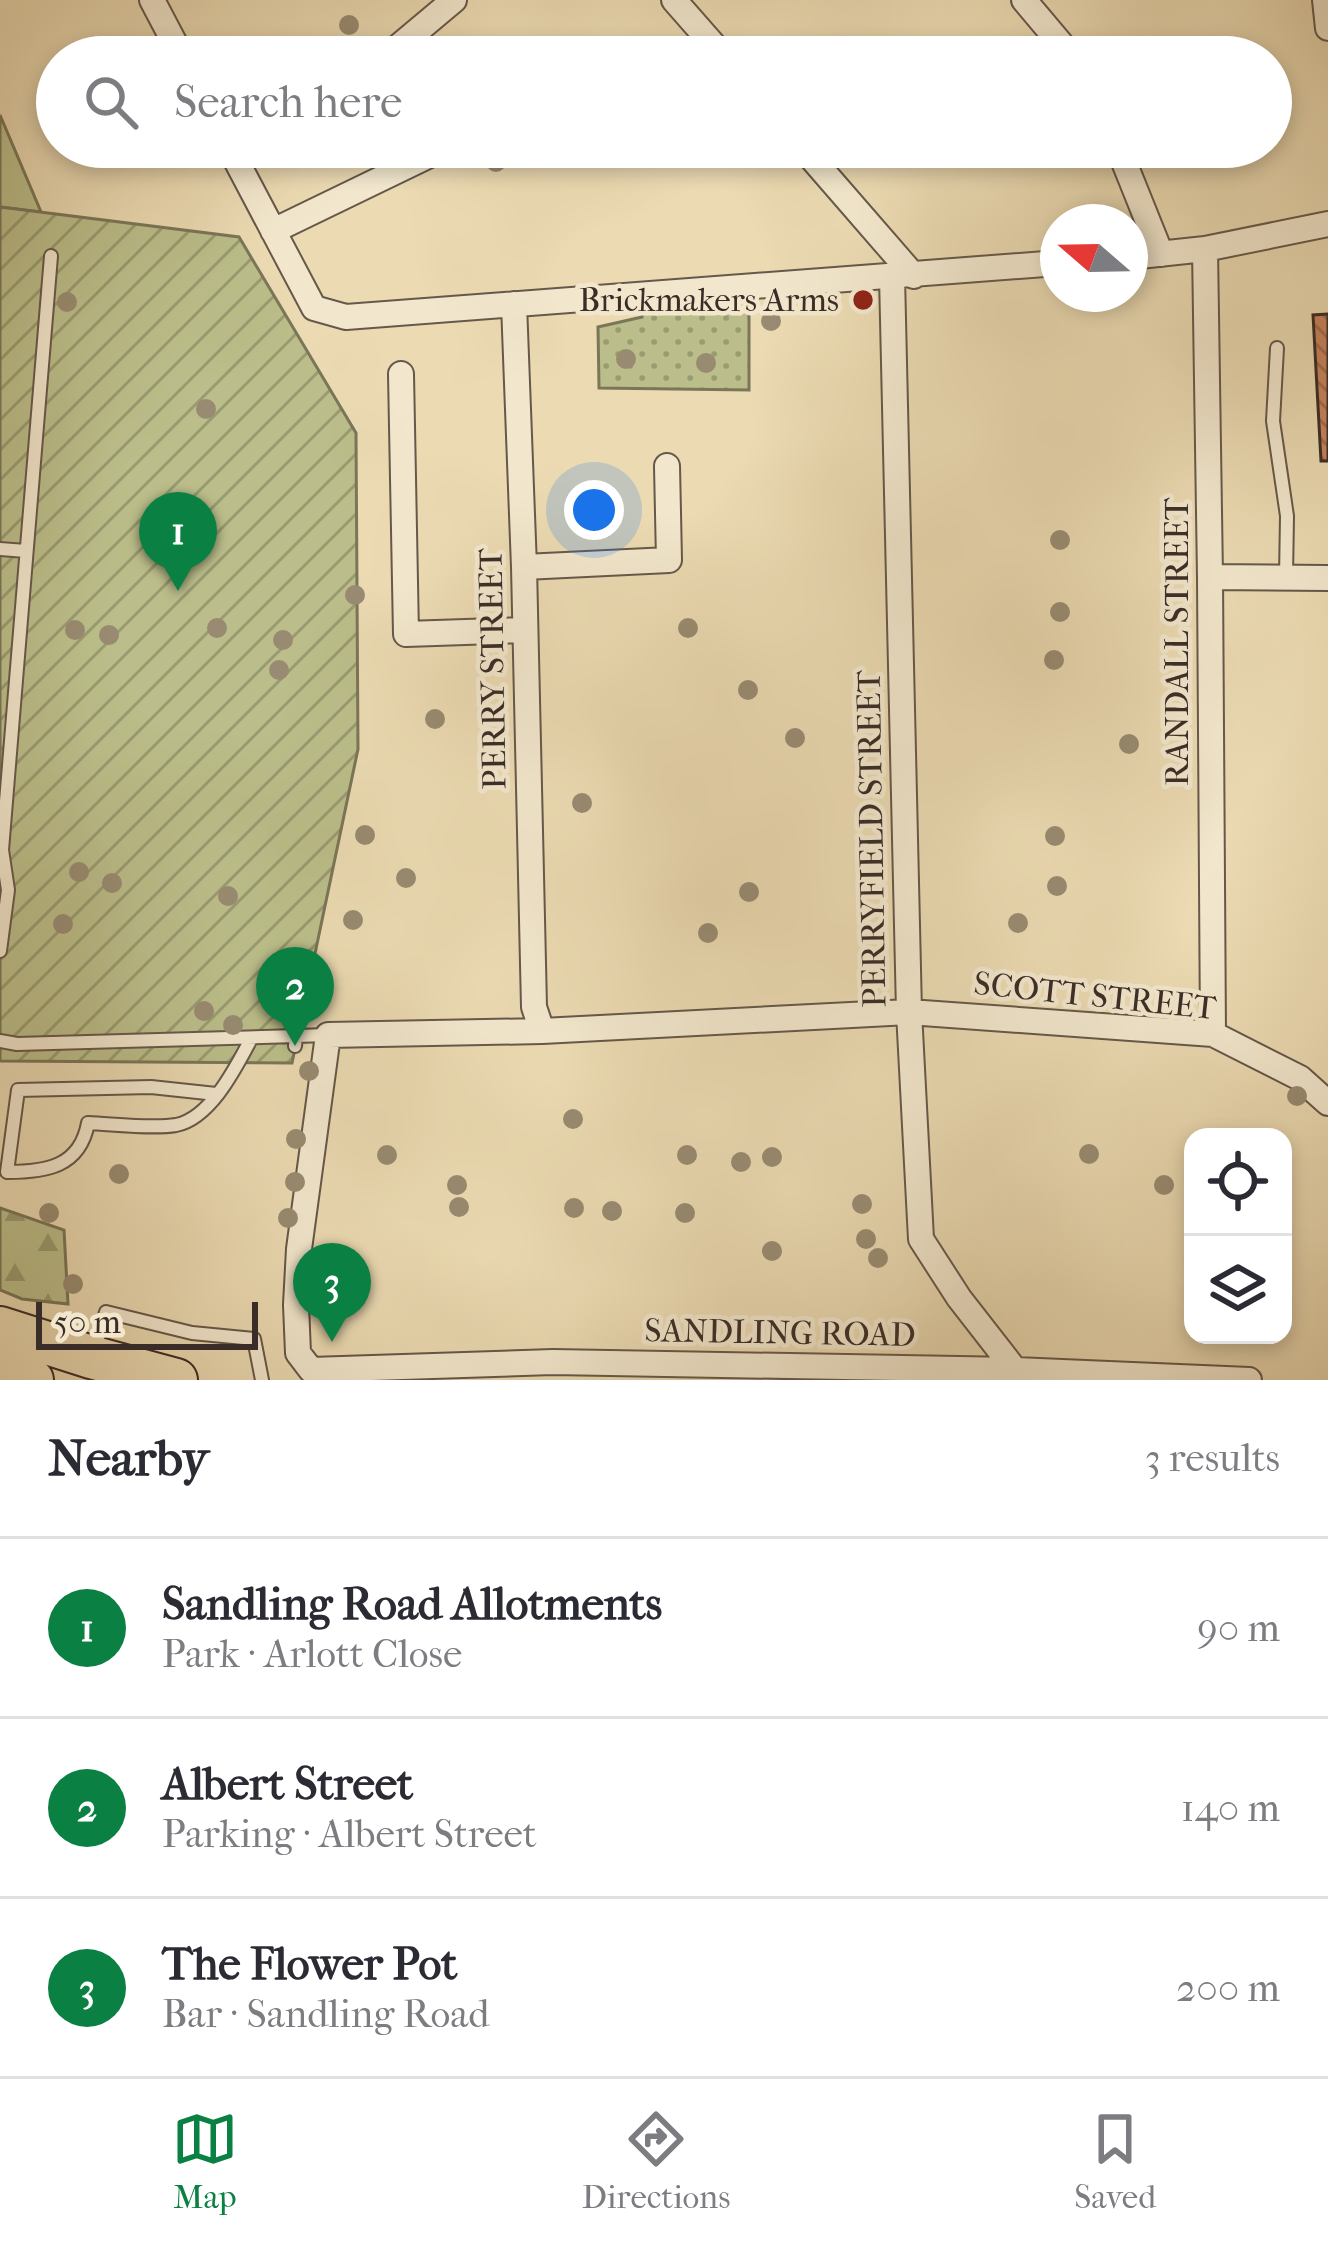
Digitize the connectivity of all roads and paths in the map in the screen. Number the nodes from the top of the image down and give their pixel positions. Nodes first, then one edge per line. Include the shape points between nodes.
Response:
1 (152, 0) edge
2 (454, 0) edge
3 (674, 0) edge
4 (1024, 0) edge
5 (1325, 0) edge
6 (1328, 28) edge
7 (171, 36) edge
8 (411, 36) edge
9 (706, 36) edge
10 (1054, 36) edge
11 (240, 168) edge
12 (403, 168) edge
13 (818, 168) edge
14 (1126, 168) edge
15 (1328, 224) edge
16 (273, 231) junction
17 (1205, 249) junction
18 (1161, 254) junction
19 (1148, 255) edge
20 (51, 256) dead end
21 (1040, 265) edge
22 (903, 276) junction
23 (514, 304) junction
24 (1277, 348) dead end
25 (401, 374) dead end
26 (667, 466) dead end
27 (0, 549) edge
28 (26, 551) junction
29 (524, 567) junction
30 (1210, 577) junction
31 (1286, 577) junction
32 (1328, 578) edge
33 (525, 630) junction
34 (0, 951) edge
35 (909, 1012) junction
36 (542, 1031) junction
37 (1213, 1034) junction
38 (328, 1035) junction
39 (251, 1039) junction
40 (0, 1041) edge
41 (216, 1094) junction
42 (1328, 1103) edge
43 (0, 1328) edge
44 (92, 1358) junction
45 (0, 1370) edge
46 (1015, 1370) junction
47 (32, 1380) edge
48 (176, 1380) edge
49 (262, 1380) edge
50 (1249, 1380) edge

1 - 7 street
2 - 8 street
3 - 9 street
4 - 10 street
5 - 6 street
11 - 16 street
12 - 16 street
13 - 22 street
14 - 18 street
15 - 17 street
16 - 23 street via 314,308 346,317
17 - 18 street
17 - 30 street, RANDALL STREET
18 - 19 street
20 - 28 lane
21 - 22 street
22 - 23 street
22 - 35 street, PERRYFIELD STREET
23 - 29 street, PERRY STREET
24 - 31 lane via 1273,421 1287,516
25 - 33 street via 406,634
26 - 29 street via 669,560
27 - 28 lane
28 - 34 lane
29 - 33 street, PERRY STREET
30 - 31 street
30 - 37 street, RANDALL STREET
31 - 32 street
33 - 36 street, PERRY STREET via 534,1007
35 - 36 street, SCOTT STREET
35 - 37 street, SCOTT STREET
35 - 46 street, PERRYFIELD STREET via 921,1239
36 - 38 street, SCOTT STREET
37 - 42 street, SCOTT STREET via 1300,1078
38 - 39 lane
38 - 46 street, SANDLING ROAD via 299,1249 298,1353 310,1370 554,1362
39 - 40 lane
39 - 41 lane
41 - 41 lane via 197,1117 176,1125 88,1123 85,1141 58,1165 7,1172 18,1090
43 - 44 highway
44 - 48 highway
44 - 49 lane via 106,1312 254,1339
45 - 47 highway
46 - 50 street, SANDLING ROAD

